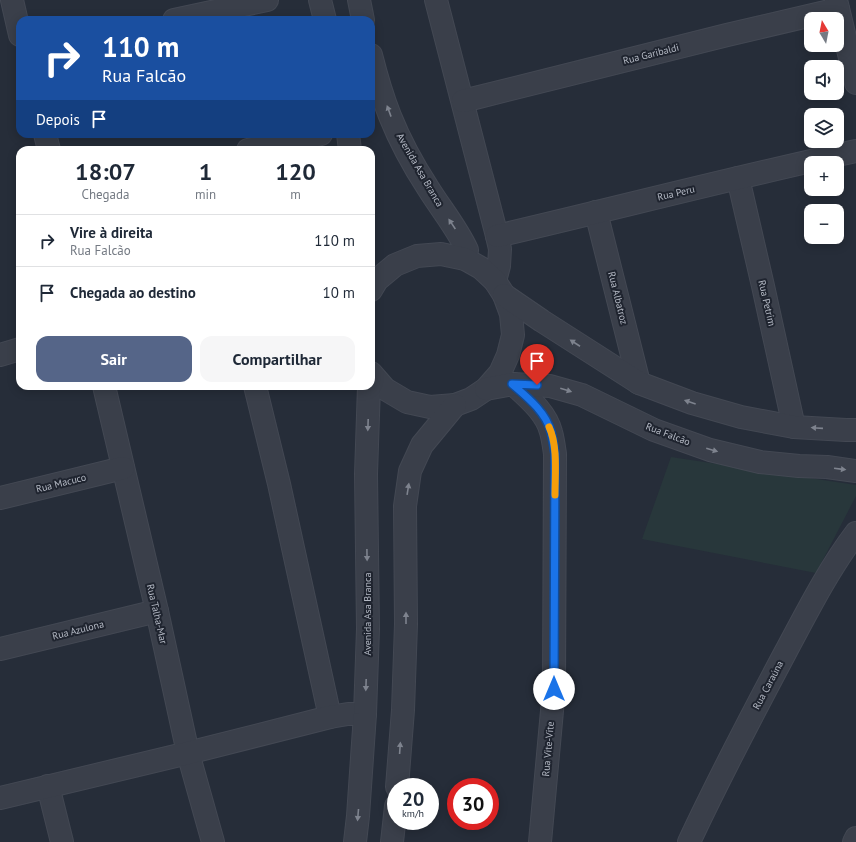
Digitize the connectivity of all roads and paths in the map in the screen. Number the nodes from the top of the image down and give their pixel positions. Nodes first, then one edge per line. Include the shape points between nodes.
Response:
1 (12, 0) edge
2 (267, 0) edge
3 (320, 0) edge
4 (359, 0) edge
5 (436, 0) edge
6 (837, 4) edge
7 (193, 16) edge
8 (324, 16) edge
9 (362, 16) edge
10 (16, 18) edge
11 (375, 69) edge
12 (856, 83) edge
13 (463, 101) junction
14 (303, 138) edge
15 (266, 146) edge
16 (856, 151) edge
17 (738, 178) junction
18 (596, 212) junction
19 (497, 236) junction
20 (465, 259) junction
21 (375, 283) edge
22 (499, 288) junction
23 (16, 350) edge
24 (0, 354) edge
25 (375, 377) edge
26 (639, 383) junction
27 (512, 384) junction
28 (486, 389) junction
29 (105, 390) edge
30 (256, 390) edge
31 (369, 390) edge
32 (455, 405) junction
33 (794, 427) junction
34 (856, 430) edge
35 (123, 468) junction
36 (856, 471) edge
37 (0, 498) edge
38 (856, 533) edge
39 (156, 611) junction
40 (0, 649) edge
41 (365, 714) junction
42 (330, 717) junction
43 (188, 753) junction
44 (398, 778) edge
45 (48, 786) junction
46 (0, 798) edge
47 (393, 830) edge
48 (856, 838) edge
49 (62, 842) edge
50 (213, 842) edge
51 (355, 842) edge
52 (392, 842) edge
53 (540, 842) edge
54 (689, 842) edge
55 (854, 842) edge

1 - 10 street
2 - 7 street
3 - 8 street
4 - 9 street
5 - 13 street
6 - 12 street
6 - 13 street, Rua Garibaldi via 719,37
20 -> 11 street, Avenida Asa Branca via 467,250 463,240 406,151 390,116
13 - 19 street
14 - 15 street
16 - 17 street, Rua Peru
17 - 18 street, Rua Peru
17 - 33 street, Rua Petrim
18 - 19 street, Rua Peru
18 - 26 street, Rua Albatroz
19 - 22 street via 500,249
20 - 21 street via 441,254 418,256 395,265
20 - 22 street via 481,268
26 -> 22 street via 542,321
22 - 28 street via 511,314 513,335 500,373
23 - 24 street
25 - 32 street via 386,389 407,402 430,407
33 -> 26 street via 699,405
27 - 28 street, Rua Falcão
27 -> 36 street, Rua Falcão via 550,386 582,395 654,430 710,450 760,462
27 - 53 street, Rua Vite-Vite via 542,414 551,431 555,454 554,689
28 - 32 street via 471,399
29 - 35 street, Rua Talha-Mar
30 - 42 street
31 -> 41 street, Avenida Asa Branca
44 -> 32 street via 406,624 404,506 410,471 422,445
34 -> 33 street
35 - 37 street, Rua Macuco
35 - 39 street, Rua Talha-Mar
38 - 54 street, Rua Caraúna via 821,587
39 - 40 street, Rua Azulona
39 - 43 street, Rua Talha-Mar
41 - 42 street
41 -> 51 street, Avenida Asa Branca
42 - 43 street
43 - 45 street
43 - 50 street, Rua Talha-Mar
45 - 46 street
45 - 49 street
47 - 52 street
48 - 55 street

